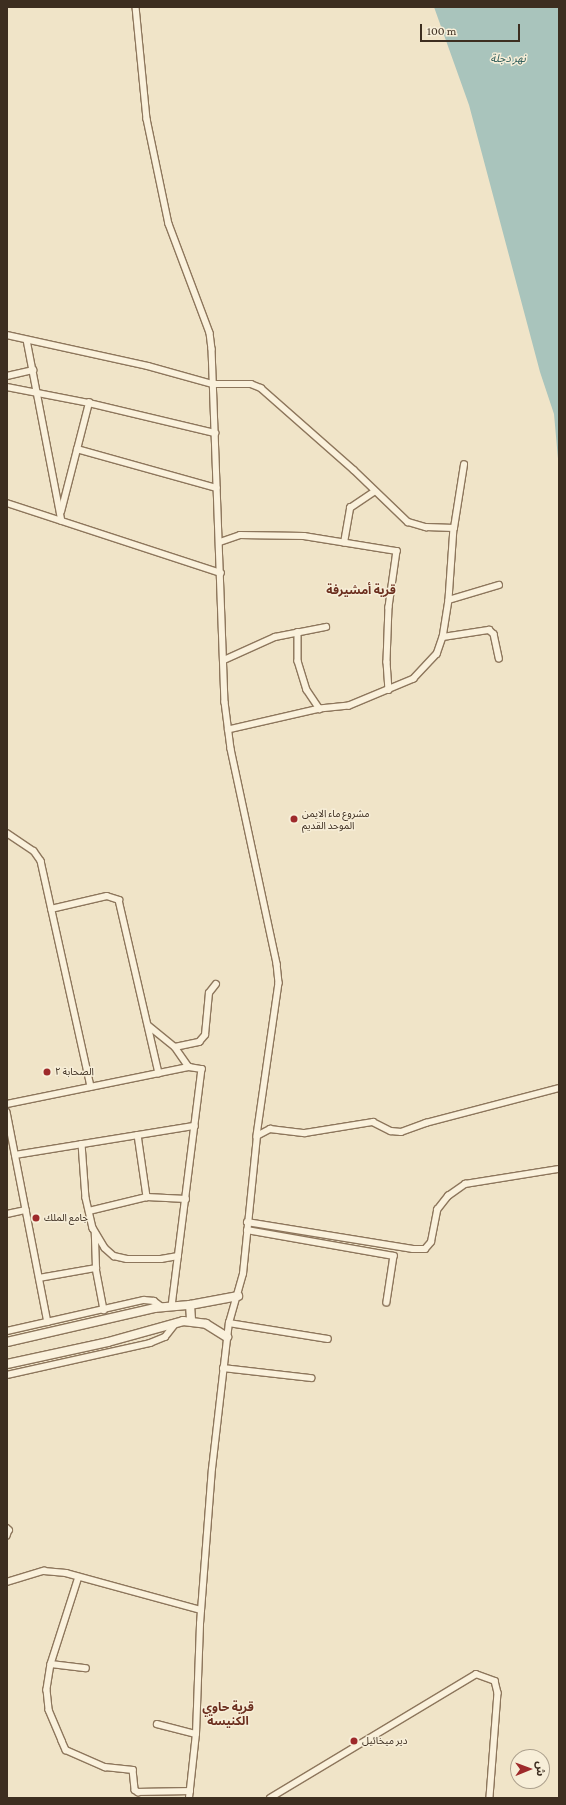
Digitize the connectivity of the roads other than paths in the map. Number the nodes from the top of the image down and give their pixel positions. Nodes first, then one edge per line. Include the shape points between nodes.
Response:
1 (136, 7) edge
2 (7, 335) edge
3 (27, 340) junction
4 (33, 370) junction
5 (7, 376) edge
6 (213, 384) junction
7 (7, 387) edge
8 (37, 392) junction
9 (90, 402) junction
10 (215, 433) junction
11 (77, 449) junction
12 (464, 465) dead end
13 (217, 488) junction
14 (374, 492) junction
15 (7, 503) edge
16 (61, 518) junction
17 (454, 528) junction
18 (220, 542) junction
19 (344, 543) junction
20 (221, 573) junction
21 (499, 585) dead end
22 (449, 600) junction
23 (326, 627) dead end
24 (298, 632) junction
25 (443, 637) junction
26 (499, 658) dead end
27 (224, 660) junction
28 (389, 690) junction
29 (320, 709) junction
30 (228, 730) junction
31 (7, 833) edge
32 (51, 909) junction
33 (216, 984) dead end
34 (149, 1026) junction
35 (176, 1047) junction
36 (189, 1067) junction
37 (159, 1073) junction
38 (91, 1087) junction
39 (559, 1088) edge
40 (7, 1104) edge
41 (7, 1112) edge
42 (195, 1126) junction
43 (138, 1135) junction
44 (257, 1136) junction
45 (82, 1144) junction
46 (15, 1155) junction
47 (559, 1169) edge
48 (148, 1197) junction
49 (186, 1199) junction
50 (26, 1210) junction
51 (89, 1211) junction
52 (7, 1214) edge
53 (247, 1222) junction
54 (247, 1230) junction
55 (95, 1233) junction
56 (178, 1256) junction
57 (96, 1268) junction
58 (39, 1278) junction
59 (238, 1296) junction
60 (387, 1302) dead end
61 (190, 1305) junction
62 (172, 1306) junction
63 (162, 1307) junction
64 (104, 1310) junction
65 (191, 1321) junction
66 (48, 1322) junction
67 (176, 1323) junction
68 (229, 1323) junction
69 (7, 1331) edge
70 (227, 1337) junction
71 (328, 1339) dead end
72 (7, 1342) edge
73 (7, 1364) edge
74 (223, 1368) junction
75 (7, 1375) edge
76 (311, 1378) dead end
77 (7, 1528) edge
78 (7, 1536) edge
79 (79, 1577) junction
80 (7, 1582) edge
81 (201, 1610) junction
82 (51, 1664) junction
83 (86, 1668) dead end
84 (157, 1724) dead end
85 (196, 1734) junction
86 (190, 1791) junction
87 (189, 1798) edge
88 (270, 1798) edge
89 (490, 1798) edge

1 - 6 street via 147,119 169,224 210,333
2 - 3 street
3 - 4 street
3 - 6 street via 148,366
4 - 5 street
4 - 8 street
6 - 10 street
6 - 14 street via 252,384 261,388 354,470
7 - 8 street
8 - 9 street
8 - 16 street
9 - 10 street
9 - 11 street
10 - 13 street
11 - 13 street
11 - 16 street
12 - 17 street
13 - 18 street
14 - 17 street via 412,524
14 - 19 street via 350,508
15 - 16 street
16 - 20 street
17 - 22 street
18 - 19 street via 240,535 279,535 304,536
18 - 20 street
19 - 28 street via 397,551 389,607
20 - 27 street
21 - 22 street
22 - 25 street
23 - 24 street
24 - 27 street via 275,637
24 - 29 street via 298,661 307,690
25 - 26 street via 489,630 494,634
25 - 28 street via 437,654 414,679
27 - 30 street
28 - 29 street via 348,706
29 - 30 street
30 - 44 street via 279,983
31 - 32 street via 39,857
32 - 34 street via 107,896 119,900
32 - 38 street
33 - 35 street via 209,993 205,1035 194,1044
34 - 35 street
34 - 37 street
35 - 36 street
36 - 37 street
36 - 42 street via 200,1068 202,1071
37 - 38 street
38 - 40 street
39 - 44 street via 426,1123 405,1132 391,1131 373,1122 305,1133 270,1129
41 - 46 street
42 - 43 street
42 - 49 street
43 - 45 street
43 - 48 street
44 - 53 street
45 - 46 street
45 - 51 street via 83,1178
46 - 50 street
47 - 53 street via 510,1179 465,1184 448,1196 437,1210 431,1242 425,1249
48 - 49 street
48 - 51 street
49 - 56 street
50 - 52 street
50 - 58 street
51 - 55 street
53 - 54 street
54 - 59 street
54 - 60 street via 394,1256
55 - 56 street via 114,1256 142,1260
55 - 57 street
56 - 62 street
57 - 58 street
57 - 64 street
58 - 66 street
59 - 61 main road
59 - 68 street
61 - 62 main road
61 - 65 main road
62 - 63 main road
63 - 64 street via 158,1302 148,1299
63 - 72 main road
64 - 66 street
65 - 67 main road
65 - 70 main road via 214,1327
66 - 69 street
67 - 73 main road via 108,1342
67 - 75 street via 170,1333 154,1341
68 - 70 street
68 - 71 street
70 - 74 street
74 - 76 street
74 - 81 street
77 - 78 street
79 - 80 street via 44,1571
79 - 81 street
79 - 82 street
81 - 85 street
82 - 83 street
82 - 86 street via 47,1690 49,1710 66,1750 105,1767 133,1770 135,1790 138,1792
84 - 85 street
85 - 86 street
86 - 87 street
88 - 89 street via 476,1674 495,1681 498,1693

